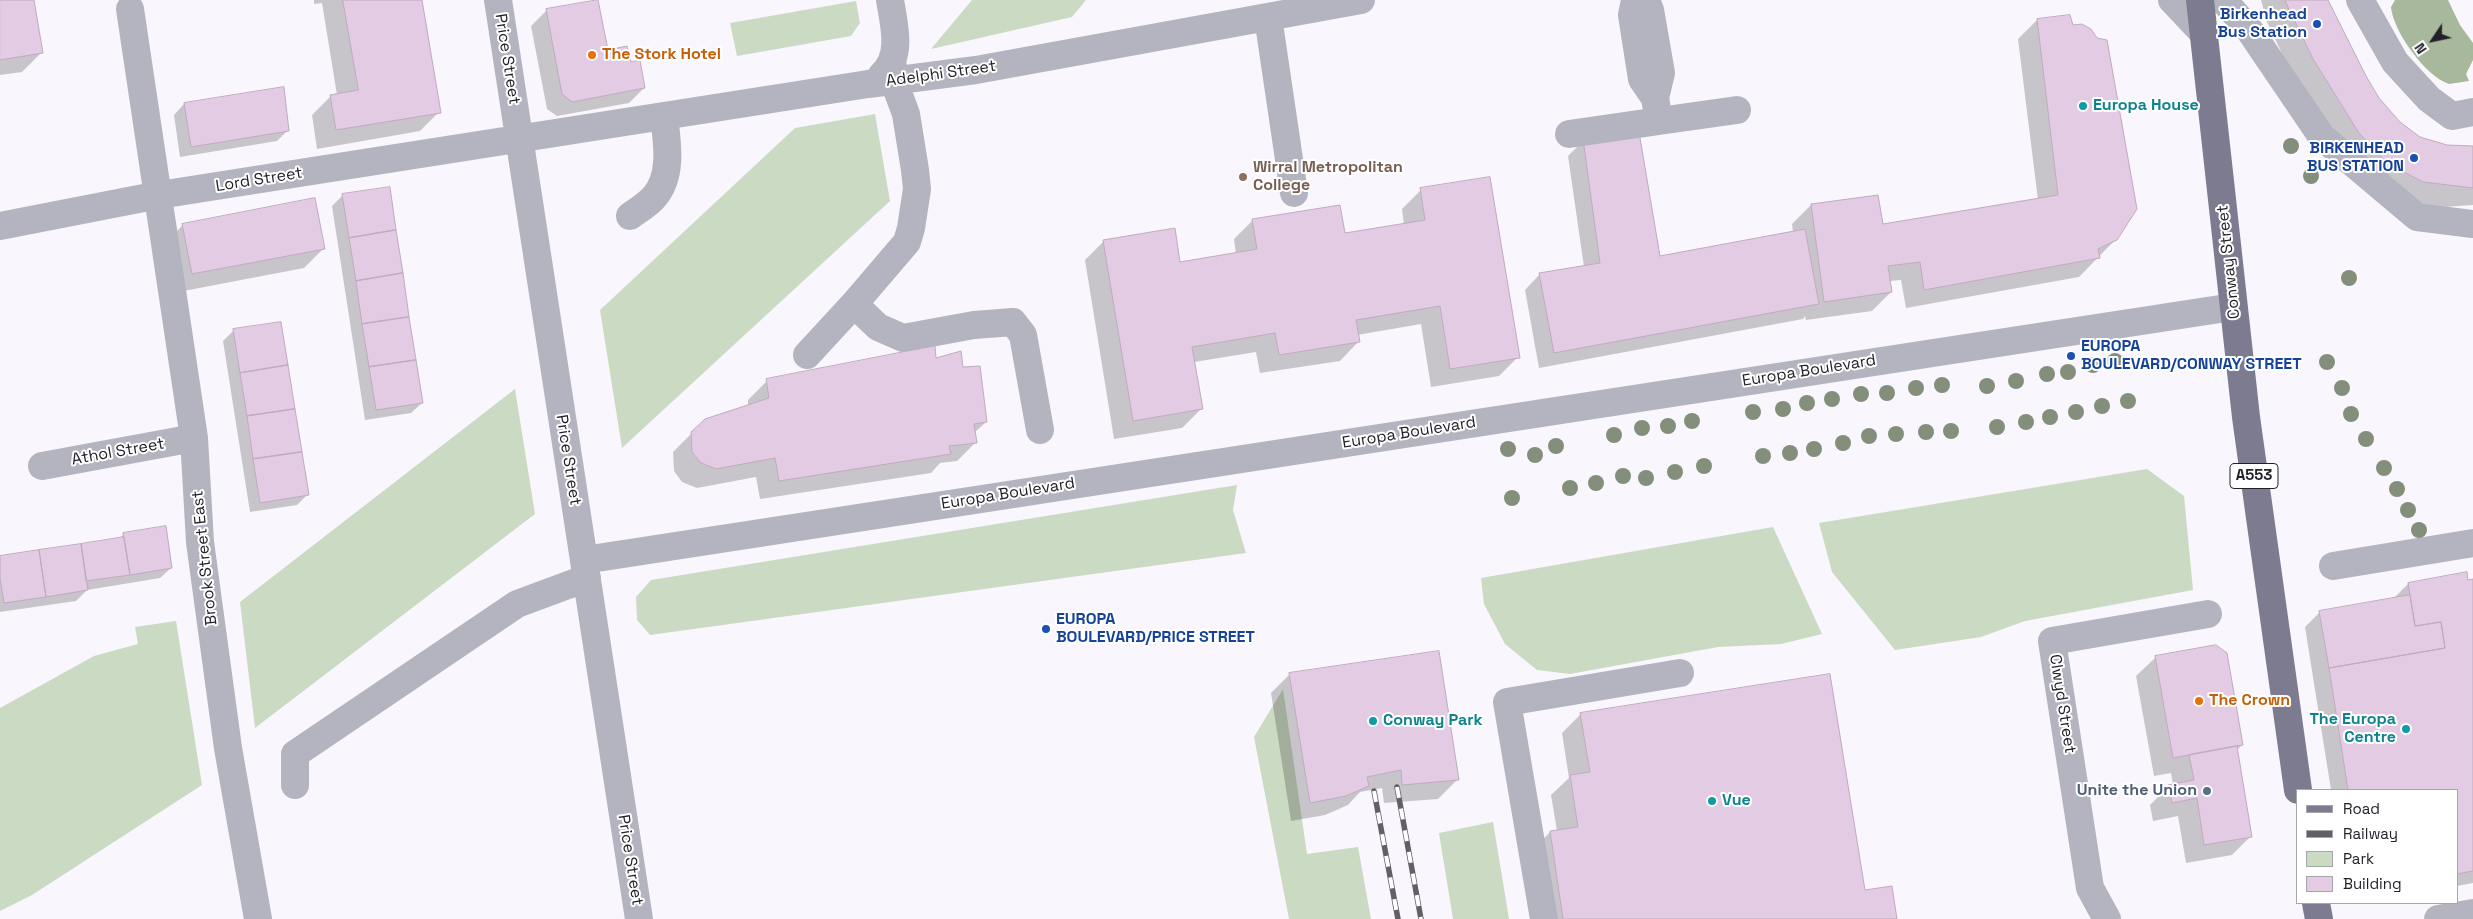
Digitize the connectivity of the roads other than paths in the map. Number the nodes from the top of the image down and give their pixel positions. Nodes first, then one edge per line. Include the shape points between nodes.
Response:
1 (498, 0) edge
2 (1360, 0) edge
3 (1635, 0) edge
4 (1646, 0) edge
5 (2172, 0) edge
6 (2200, 0) edge
7 (2222, 0) edge
8 (2360, 0) edge
9 (892, 8) edge
10 (130, 9) dead end
11 (1268, 17) junction
12 (2204, 34) junction
13 (894, 77) junction
14 (1657, 110) junction
15 (1737, 110) dead end
16 (2473, 112) edge
17 (664, 116) junction
18 (1569, 134) dead end
19 (519, 140) junction
20 (1294, 194) dead end
21 (159, 195) junction
22 (630, 216) dead end
23 (2473, 224) edge
24 (0, 226) edge
25 (854, 304) junction
26 (2233, 307) junction
27 (807, 355) dead end
28 (1040, 430) dead end
29 (194, 438) junction
30 (42, 466) dead end
31 (2473, 543) edge
32 (2333, 566) dead end
33 (585, 569) junction
34 (2208, 614) dead end
35 (1680, 673) dead end
36 (295, 785) dead end
37 (2298, 789) edge
38 (2316, 904) edge
39 (2473, 913) edge
40 (258, 919) edge
41 (639, 919) edge
42 (1544, 919) edge
43 (2107, 919) edge
44 (2320, 919) edge
45 (2438, 919) edge

1 - 19 street, Price Street
2 - 11 street, Adelphi Street
3 - 14 street via 1632,15 1642,79
4 - 14 street via 1661,73
5 - 12 street
6 - 12 main road, Conway Street / A553
7 - 23 street via 2248,28 2322,137 2417,217
8 - 16 street via 2395,62 2429,99 2452,116
9 - 13 street via 897,46
10 - 21 street, Brook Street East
11 - 13 street, Adelphi Street via 976,70
11 - 20 street
12 - 26 main road, Conway Street / A553
13 - 17 street, Adelphi Street via 828,91
13 - 25 street via 888,115 908,181 911,228 907,242
14 - 15 street
14 - 18 street
17 - 19 street, Adelphi Street
17 - 22 street via 668,154 666,173 655,196
19 - 21 street, Lord Street
19 - 33 street, Price Street
21 - 24 street, Lord Street
21 - 29 street, Brook Street East
25 - 27 street
25 - 28 street via 878,327 903,338 974,324 1013,322 1023,335
26 - 33 street, Europa Boulevard
26 - 37 main road, Conway Street / A553
29 - 30 street, Athol Street
29 - 40 street, Brook Street East via 200,542 228,748
31 - 32 street
33 - 36 street, Europa Boulevard via 517,604 295,754
33 - 41 street, Price Street
34 - 43 street, Clwyd Street via 2052,641 2090,888
35 - 42 street via 1507,702
38 - 44 main road
39 - 45 street

